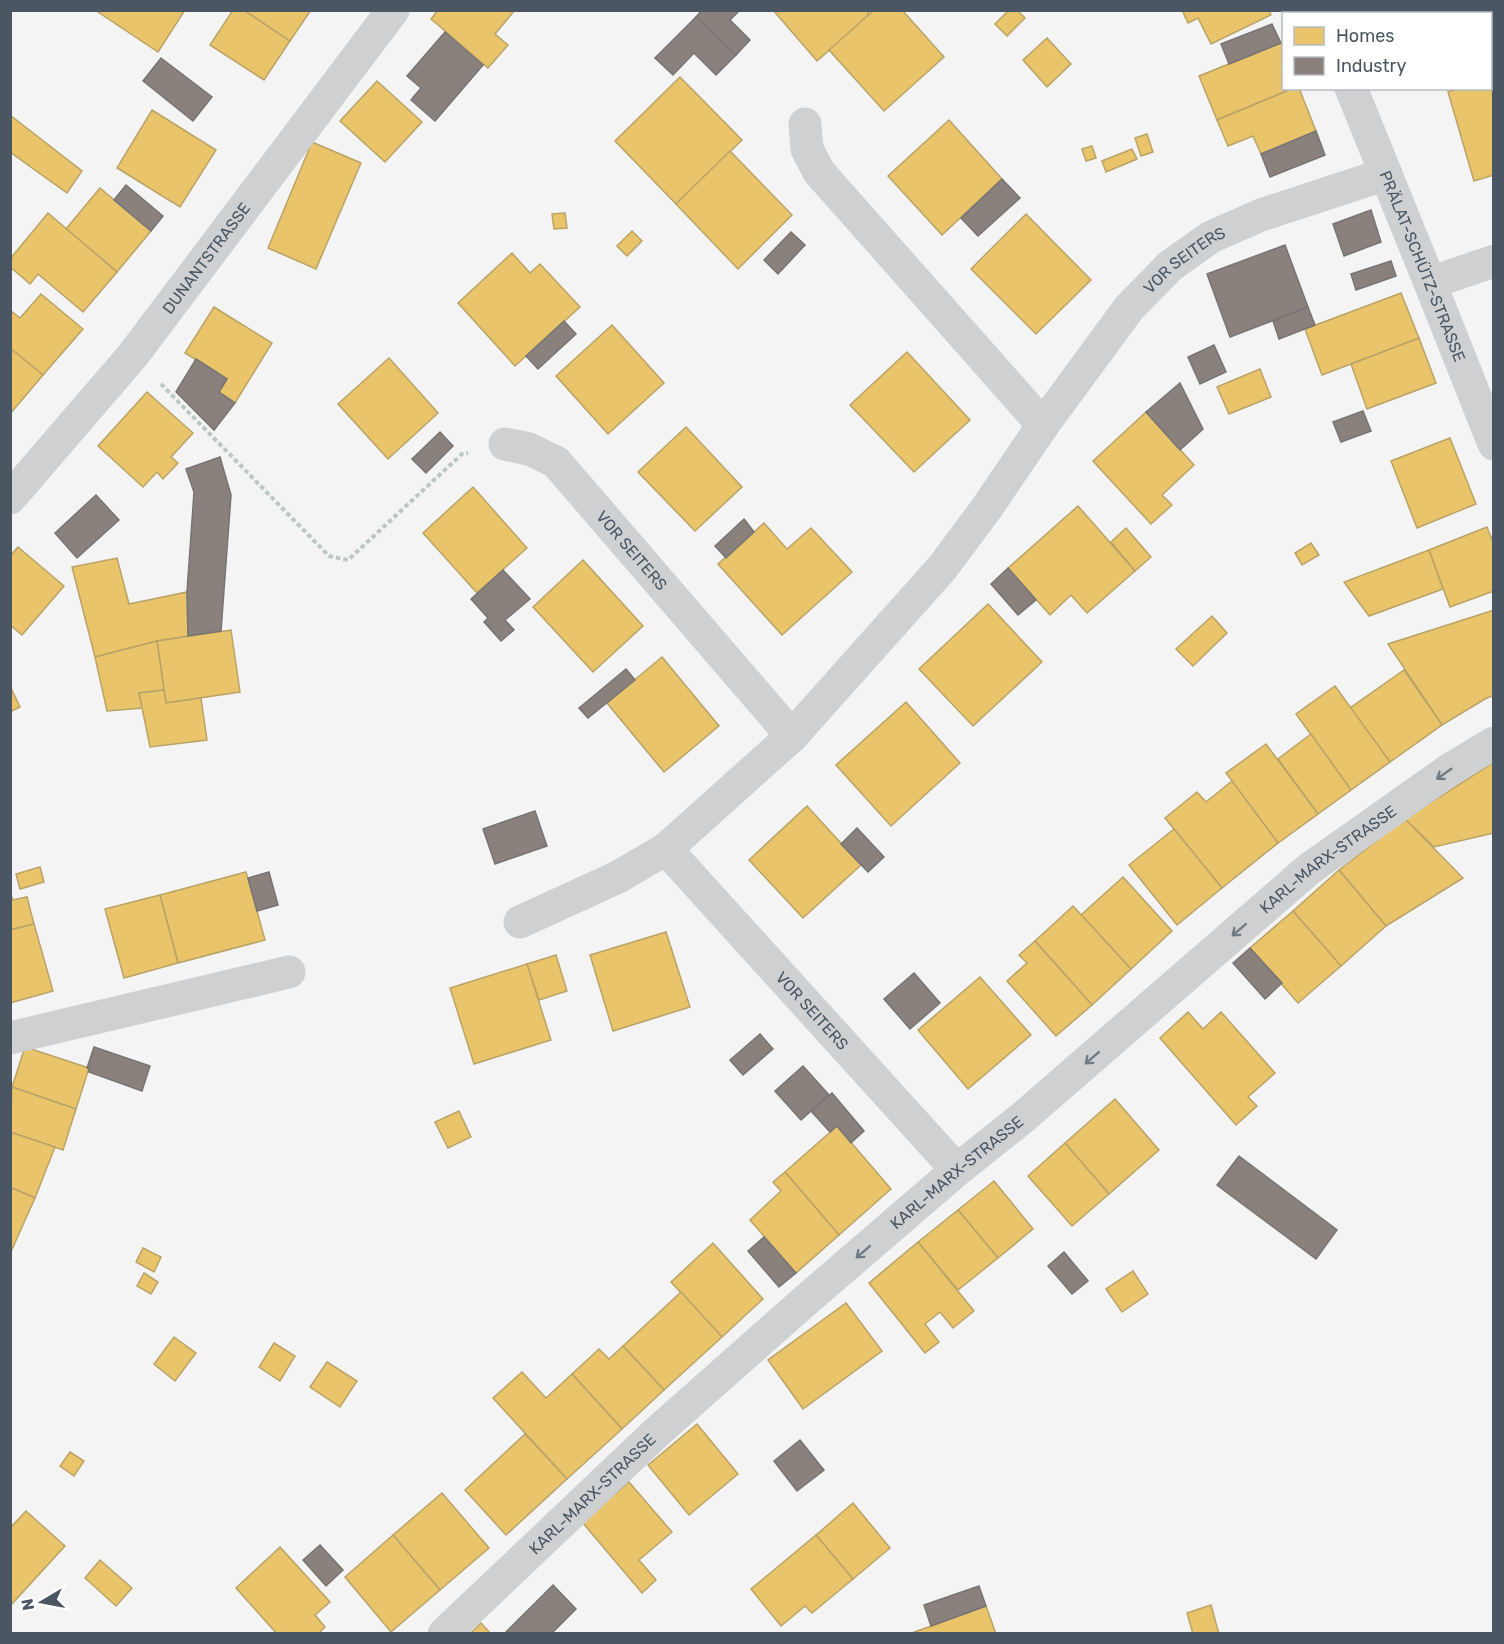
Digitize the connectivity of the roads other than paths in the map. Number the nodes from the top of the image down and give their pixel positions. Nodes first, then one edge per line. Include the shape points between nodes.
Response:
1 (393, 10) edge
2 (1352, 90) edge
3 (805, 124) dead end
4 (1386, 174) junction
5 (1494, 261) edge
6 (1431, 283) junction
7 (1043, 425) junction
8 (505, 444) road end
9 (1494, 444) edge
10 (10, 498) edge
11 (792, 736) junction
12 (1494, 743) edge
13 (666, 849) junction
14 (520, 922) dead end
15 (289, 972) dead end
16 (10, 1038) edge
17 (957, 1170) junction
18 (444, 1634) edge

1 - 10 street, DUNANTSTRASSE via 133,355
2 - 4 street, PRÄLAT-SCHÜTZ-STRASSE
3 - 7 street via 807,149 819,172
4 - 6 street, PRÄLAT-SCHÜTZ-STRASSE
4 - 7 street, VOR SEITERS via 1221,232 1170,266 1129,308
5 - 6 street
6 - 9 street, PRÄLAT-SCHÜTZ-STRASSE
7 - 11 street, VOR SEITERS via 942,568
8 - 11 street, VOR SEITERS via 529,449 556,462
11 - 13 street, VOR SEITERS
12 -> 17 street, KARL-MARX-STRASSE via 1449,770 1310,869
13 - 14 street, VOR SEITERS via 618,877
13 - 17 street, VOR SEITERS
15 - 16 street
17 -> 18 street, KARL-MARX-STRASSE via 657,1432

